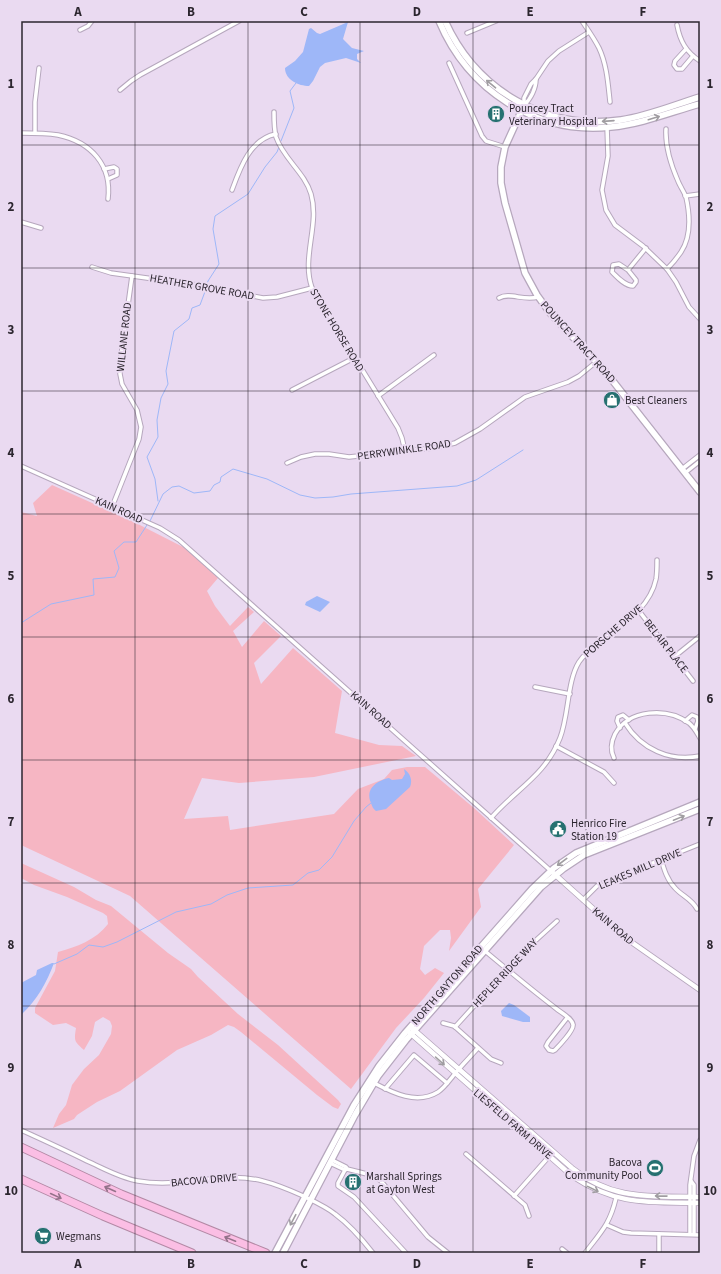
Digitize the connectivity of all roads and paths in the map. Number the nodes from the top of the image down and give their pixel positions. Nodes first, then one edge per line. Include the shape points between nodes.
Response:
1 (92, 21) edge
2 (239, 21) edge
3 (439, 21) edge
4 (445, 21) edge
5 (496, 21) edge
6 (582, 21) edge
7 (677, 25) dead end
8 (80, 30) dead end
9 (468, 32) dead end
10 (589, 32) junction
11 (686, 49) junction
12 (693, 56) junction
13 (700, 61) edge
14 (449, 64) dead end
15 (39, 68) dead end
16 (120, 90) dead end
17 (700, 97) edge
18 (610, 102) dead end
19 (700, 104) edge
20 (522, 108) junction
21 (274, 112) dead end
22 (607, 127) junction
23 (666, 129) dead end
24 (21, 133) edge
25 (35, 133) junction
26 (276, 134) junction
27 (505, 147) junction
28 (104, 169) junction
29 (108, 179) junction
30 (232, 190) dead end
31 (700, 194) edge
32 (685, 196) junction
33 (108, 199) dead end
34 (21, 222) edge
35 (40, 228) dead end
36 (646, 248) junction
37 (92, 267) dead end
38 (667, 269) junction
39 (628, 270) junction
40 (132, 276) junction
41 (312, 288) junction
42 (538, 297) junction
43 (499, 298) dead end
44 (700, 319) edge
45 (434, 355) dead end
46 (354, 358) junction
47 (596, 362) junction
48 (292, 390) dead end
49 (378, 396) junction
50 (405, 451) junction
51 (700, 455) edge
52 (700, 461) edge
53 (287, 463) dead end
54 (21, 466) edge
55 (684, 471) junction
56 (700, 492) edge
57 (112, 507) junction
58 (658, 560) dead end
59 (638, 611) junction
60 (700, 636) edge
61 (674, 657) junction
62 (693, 681) dead end
63 (535, 687) dead end
64 (570, 694) junction
65 (629, 720) junction
66 (685, 721) junction
67 (625, 723) junction
68 (620, 728) junction
69 (694, 729) junction
70 (700, 738) edge
71 (556, 746) junction
72 (700, 756) edge
73 (614, 758) dead end
74 (614, 783) dead end
75 (700, 802) edge
76 (700, 809) edge
77 (491, 818) junction
78 (700, 844) edge
79 (661, 859) junction
80 (553, 873) junction
81 (583, 900) junction
82 (698, 909) dead end
83 (557, 921) dead end
84 (485, 951) junction
85 (507, 970) junction
86 (700, 990) edge
87 (567, 1018) junction
88 (443, 1023) dead end
89 (455, 1027) junction
90 (411, 1031) junction
91 (478, 1048) junction
92 (501, 1063) dead end
93 (459, 1069) junction
94 (455, 1074) junction
95 (374, 1083) junction
96 (447, 1083) junction
97 (385, 1089) junction
98 (21, 1130) edge
99 (700, 1140) edge
100 (21, 1147) edge
101 (553, 1152) junction
102 (466, 1154) dead end
103 (549, 1156) junction
104 (331, 1161) junction
105 (346, 1169) junction
106 (21, 1179) edge
107 (514, 1196) junction
108 (305, 1197) junction
109 (692, 1197) junction
110 (700, 1197) edge
111 (616, 1198) junction
112 (311, 1200) junction
113 (692, 1202) junction
114 (700, 1203) edge
115 (529, 1216) dead end
116 (607, 1225) junction
117 (658, 1234) junction
118 (692, 1234) junction
119 (700, 1235) edge
120 (562, 1249) dead end
121 (276, 1251) edge
122 (283, 1252) edge
123 (403, 1252) edge
124 (192, 1253) edge
125 (266, 1253) edge
126 (373, 1253) edge
127 (448, 1253) edge
128 (567, 1253) edge
129 (585, 1253) edge
130 (659, 1253) edge

1 - 8 street
2 - 16 street via 136,78
3 - 20 main road via 450,44 468,69 495,94
20 -> 4 main road via 480,74 452,36
5 - 9 street
6 - 10 street
7 - 11 street
10 - 18 street via 604,63
10 - 20 street via 554,55 544,66 536,79 536,86 528,102
11 - 12 street
11 - 12 street via 675,61 674,65 678,69 682,69
12 - 13 street
14 - 27 street via 482,136 486,141
15 - 25 street
17 -> 20 main road via 638,116 608,121 564,119
22 -> 19 main road via 635,123
20 - 22 main road via 547,120 568,125
20 - 27 main road, POUNCEY TRACT ROAD
21 - 26 street, STONE HORSE ROAD
22 - 36 street via 608,156 602,190 606,210 615,225
23 - 32 street via 672,165
24 - 25 street
25 - 28 street via 59,135 81,144 97,157
26 - 30 street via 260,140 249,152
26 - 41 street, STONE HORSE ROAD via 311,194 314,216 308,260
27 - 42 main road, POUNCEY TRACT ROAD via 502,190 522,264
28 - 29 street
28 - 29 street via 117,169 117,175
29 - 33 street
31 - 32 street
32 - 38 street via 687,237 681,252
34 - 35 street
36 - 38 street
36 - 39 street
37 - 40 street, HEATHER GROVE ROAD via 103,272
38 - 44 street via 689,307
39 - 39 street via 636,280 633,286 628,286 612,272 613,265 619,264
40 - 41 street, HEATHER GROVE ROAD via 263,298
40 - 57 street, WILLANE ROAD via 120,374 125,390 137,410 140,432
41 - 46 street, STONE HORSE ROAD
42 - 43 street via 527,299 506,295
42 - 47 main road, POUNCEY TRACT ROAD
45 - 49 street
46 - 48 street
46 - 49 street, STONE HORSE ROAD
47 - 50 street, PERRYWINKLE ROAD via 572,380 525,397 463,440
47 - 55 main road, POUNCEY TRACT ROAD
49 - 50 street, STONE HORSE ROAD via 400,432
50 - 53 street, PERRYWINKLE ROAD via 349,457 315,454
51 - 55 street
52 - 55 street
54 - 57 street, KAIN ROAD
55 - 56 main road, POUNCEY TRACT ROAD
57 - 77 street, KAIN ROAD via 164,530 184,543
58 - 59 street, PORSCHE DRIVE via 651,594
59 - 61 street, BELAIR PLACE
59 - 64 street, PORSCHE DRIVE via 584,655 574,672
60 - 61 street
61 - 62 street, BELAIR PLACE
63 - 64 street
64 - 71 street, PORSCHE DRIVE via 564,726
65 - 66 street via 658,713 670,714
65 - 67 street
65 - 68 street via 623,715 618,717
66 - 69 street
66 - 69 street via 692,715 697,717
67 - 68 street
67 - 72 street via 634,735 654,751 679,758
68 - 73 street via 612,744
69 - 70 street
71 - 74 street via 604,772
71 - 77 street, PORSCHE DRIVE via 536,775
75 -> 80 main road, NORTH GAYTON ROAD via 587,848 567,858
80 -> 76 main road, NORTH GAYTON ROAD via 584,856
77 - 80 street, KAIN ROAD
78 - 79 street, LEAKES MILL DRIVE
79 - 81 street, LEAKES MILL DRIVE via 605,882
79 - 82 street via 670,882
80 - 81 street, KAIN ROAD
80 - 84 main road, NORTH GAYTON ROAD
80 - 90 main road, NORTH GAYTON ROAD via 532,889
81 - 86 street, KAIN ROAD via 631,942
83 - 85 street, HEPLER RIDGE WAY
84 - 85 street
84 - 90 main road, NORTH GAYTON ROAD
85 - 87 street
85 - 89 street, HEPLER RIDGE WAY
87 - 87 street via 572,1023 572,1029 555,1050 549,1050 546,1046 548,1042
88 - 89 street
89 - 91 street
90 - 93 street, LIESFELD FARM DRIVE
90 -> 94 street, LIESFELD FARM DRIVE
90 - 95 main road, NORTH GAYTON ROAD
90 - 108 main road, NORTH GAYTON ROAD via 386,1057 366,1085
91 - 92 street via 493,1061
91 - 93 street
93 - 94 street
93 - 101 street, LIESFELD FARM DRIVE
94 - 96 street
94 - 103 street, LIESFELD FARM DRIVE
95 - 97 street
95 - 104 main road, NORTH GAYTON ROAD
96 - 97 street via 438,1092 419,1098 408,1098
96 - 97 street via 414,1055
98 - 108 street, BACOVA DRIVE via 135,1180 171,1184 224,1177 253,1178
99 - 109 street via 694,1156
125 -> 100 highway via 134,1199
101 - 103 street
109 -> 101 street, LIESFELD FARM DRIVE via 639,1196 614,1192 584,1178
102 - 107 street
103 - 107 street
103 -> 111 street, LIESFELD FARM DRIVE via 581,1182
104 - 105 street
104 - 112 main road, NORTH GAYTON ROAD
105 - 123 street via 338,1186 354,1197
105 - 127 street via 381,1181 428,1237
106 -> 124 highway
107 - 115 street via 525,1206
108 - 112 street, BACOVA DRIVE
108 -> 121 main road, NORTH GAYTON ROAD
109 - 110 street, LIESFELD FARM DRIVE
109 - 113 street
111 - 113 street, LIESFELD FARM DRIVE via 641,1202
111 - 116 street
112 - 122 main road, NORTH GAYTON ROAD
112 - 126 street, BACOVA DRIVE via 346,1223
113 - 114 street, LIESFELD FARM DRIVE
113 - 118 street
116 - 117 street via 623,1232
116 - 129 street
117 - 118 street
117 - 130 street
118 - 119 street
120 - 128 street

